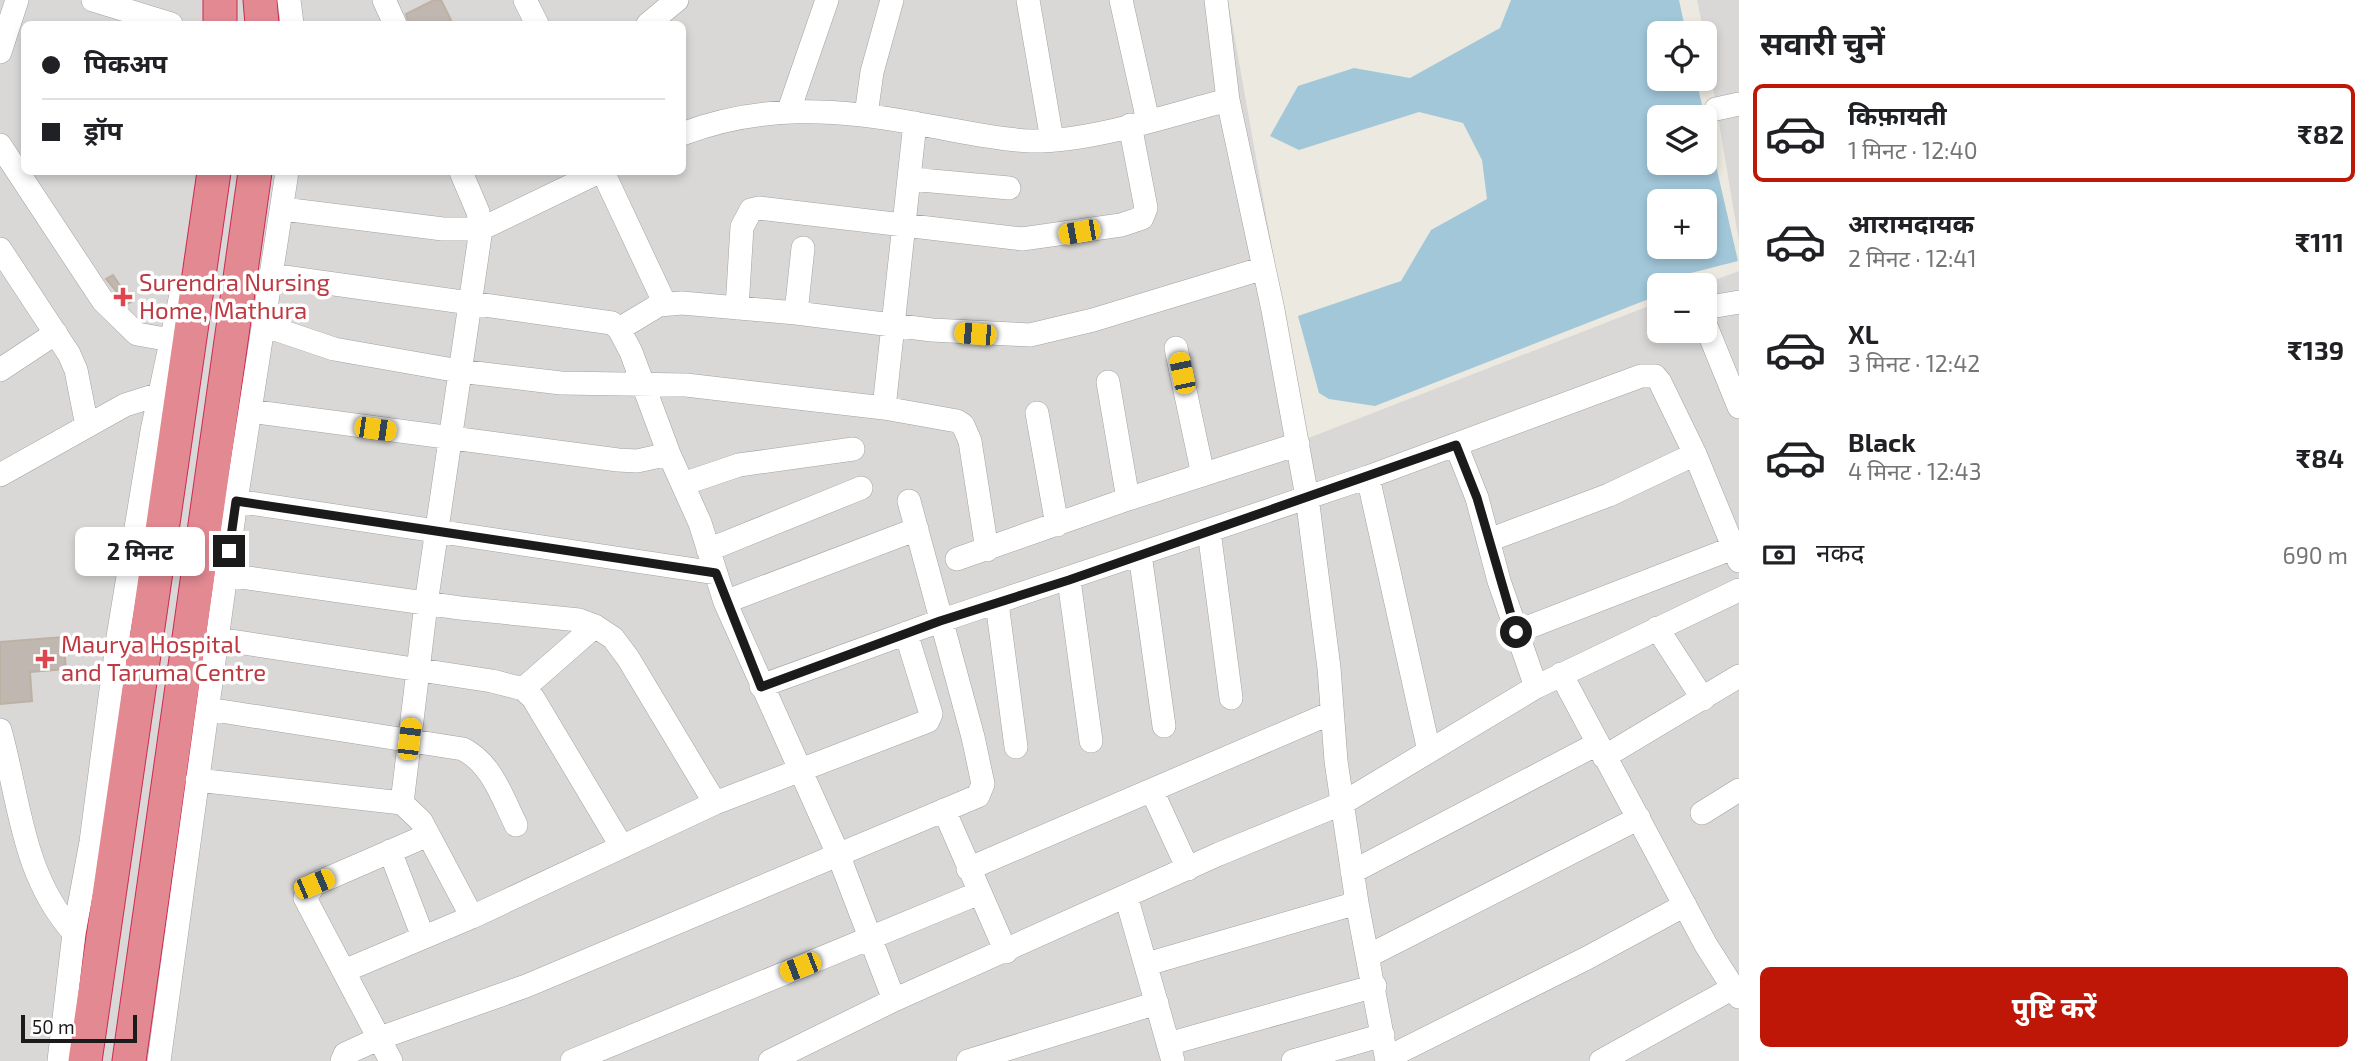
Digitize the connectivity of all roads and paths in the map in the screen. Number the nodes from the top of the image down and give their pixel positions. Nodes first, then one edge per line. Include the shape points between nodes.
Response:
1 (17, 0) edge
2 (93, 0) edge
3 (203, 0) edge
4 (220, 0) edge
5 (260, 0) edge
6 (289, 0) edge
7 (384, 0) edge
8 (525, 0) edge
9 (677, 0) edge
10 (827, 0) edge
11 (891, 0) edge
12 (1028, 0) edge
13 (1121, 0) edge
14 (1216, 0) edge
15 (161, 21) edge
16 (205, 21) edge
17 (220, 21) edge
18 (262, 21) edge
19 (292, 21) edge
20 (394, 21) edge
21 (536, 21) edge
22 (652, 21) edge
23 (0, 52) edge
24 (1228, 100) junction
25 (1739, 104) edge
26 (1717, 109) edge
27 (789, 110) junction
28 (866, 115) junction
29 (1139, 122) junction
30 (915, 123) junction
31 (686, 133) edge
32 (1052, 140) junction
33 (0, 145) edge
34 (199, 175) edge
35 (214, 175) edge
36 (255, 175) edge
37 (287, 175) edge
38 (462, 175) edge
39 (595, 175) edge
40 (602, 175) edge
41 (910, 179) junction
42 (1009, 188) dead end
43 (283, 209) junction
44 (904, 226) junction
45 (481, 229) junction
46 (803, 248) dead end
47 (0, 249) edge
48 (1264, 268) junction
49 (270, 275) junction
50 (468, 302) junction
51 (1739, 302) edge
52 (665, 304) junction
53 (1717, 306) edge
54 (737, 308) junction
55 (796, 313) junction
56 (263, 325) junction
57 (894, 326) junction
58 (619, 329) junction
59 (56, 333) junction
60 (172, 340) junction
61 (1714, 343) edge
62 (1176, 348) dead end
63 (0, 370) edge
64 (459, 371) junction
65 (1108, 382) dead end
66 (642, 383) junction
67 (160, 394) junction
68 (1738, 399) edge
69 (884, 408) junction
70 (250, 411) junction
71 (1037, 413) dead end
72 (87, 426) junction
73 (450, 439) junction
74 (1297, 444) junction
75 (1456, 445) junction
76 (853, 449) dead end
77 (669, 454) junction
78 (1695, 454) junction
79 (0, 475) edge
80 (1203, 475) junction
81 (1368, 477) junction
82 (683, 484) junction
83 (861, 488) dead end
84 (1307, 497) junction
85 (1128, 499) junction
86 (909, 500) dead end
87 (236, 501) junction
88 (1058, 525) junction
89 (916, 529) junction
90 (1209, 531) junction
91 (437, 533) junction
92 (1489, 540) junction
93 (708, 550) junction
94 (987, 550) junction
95 (1140, 554) junction
96 (1736, 555) edge
97 (957, 559) dead end
98 (716, 573) junction
99 (226, 575) junction
100 (1069, 580) junction
101 (1739, 590) edge
102 (725, 602) junction
103 (997, 603) junction
104 (426, 604) junction
105 (940, 621) junction
106 (595, 626) junction
107 (1657, 628) junction
108 (1516, 632) junction
109 (906, 633) junction
110 (218, 639) junction
111 (417, 671) junction
112 (1561, 674) junction
113 (1735, 686) edge
114 (761, 687) junction
115 (1536, 687) junction
116 (523, 689) junction
117 (1231, 698) dead end
118 (1703, 699) junction
119 (208, 709) junction
120 (1331, 713) junction
121 (1164, 726) dead end
122 (0, 730) edge
123 (409, 739) junction
124 (1091, 741) dead end
125 (1016, 747) dead end
126 (1429, 751) junction
127 (1600, 751) junction
128 (4, 767) edge
129 (800, 769) junction
130 (197, 780) junction
131 (1739, 790) edge
132 (1152, 791) junction
133 (401, 803) junction
134 (715, 803) junction
135 (1343, 803) junction
136 (944, 810) junction
137 (1702, 813) dead end
138 (1639, 818) junction
139 (516, 825) dead end
140 (428, 835) junction
141 (622, 847) junction
142 (390, 851) junction
143 (838, 854) junction
144 (968, 869) junction
145 (1188, 869) junction
146 (1352, 872) junction
147 (979, 893) junction
148 (1126, 896) junction
149 (1357, 903) junction
150 (1685, 905) junction
151 (472, 917) junction
152 (74, 933) junction
153 (423, 937) junction
154 (871, 937) junction
155 (1006, 952) junction
156 (1370, 955) junction
157 (1147, 964) junction
158 (344, 971) junction
159 (1375, 986) junction
160 (1736, 993) edge
161 (894, 1000) junction
162 (1157, 1003) junction
163 (1383, 1034) junction
164 (380, 1038) junction
165 (1171, 1053) edge
166 (1387, 1059) edge
167 (59, 1061) edge
168 (85, 1061) edge
169 (129, 1061) edge
170 (159, 1061) edge
171 (342, 1061) edge
172 (391, 1061) edge
173 (572, 1061) edge
174 (770, 1061) edge
175 (968, 1061) edge
176 (1293, 1061) edge
177 (1601, 1061) edge

1 - 23 street
2 - 15 street
3 - 16 street
4 - 17 highway
5 - 18 highway
6 - 19 street
7 - 20 street
8 - 21 street
9 - 22 street
10 - 27 street
11 - 28 street
12 - 32 street
13 - 29 street
14 - 24 street
24 - 29 street
24 - 48 street
25 - 26 street
27 - 28 street
27 - 31 street via 732,117
28 - 30 street
29 - 32 street
29 - 44 street via 1146,208 1142,218 1031,239
30 - 32 street via 1006,139
30 - 41 street
33 - 60 street via 103,301 137,334
34 - 60 street
35 - 168 highway
36 - 169 highway
37 - 43 street
38 - 45 street
39 - 45 street
40 - 52 street
41 - 42 street
41 - 44 street
43 - 45 street via 443,229
43 - 49 street
44 - 54 street via 770,208 751,210 742,227
44 - 57 street
45 - 50 street
46 - 55 street
47 - 59 street
48 - 57 street via 1050,332 990,335
48 - 74 street
49 - 50 street
49 - 56 street
50 - 58 street via 612,323
50 - 64 street
51 - 53 street
52 - 54 street
52 - 58 street
54 - 55 street
55 - 57 street
56 - 64 street via 334,349
56 - 70 street
57 - 69 street
58 - 66 street
59 - 63 street
59 - 72 street via 76,370
60 - 67 street
61 - 68 street
62 - 80 street
64 - 66 street via 561,383
64 - 73 street
65 - 85 street
66 - 69 street
66 - 77 street
67 - 72 street via 125,405
67 - 152 street
69 - 94 street via 963,425 970,440
70 - 73 street
70 - 87 street
71 - 88 street
72 - 79 street
73 - 77 street via 618,460
73 - 91 street
74 - 80 street
74 - 84 street
75 - 78 street via 1648,374 1660,382
75 - 81 street
75 - 92 street
76 - 82 street via 750,462
77 - 82 street
78 - 92 street via 1609,495
78 - 96 street
80 - 85 street
81 - 84 street
81 - 126 street
82 - 93 street
83 - 93 street
84 - 90 street
84 - 120 street
85 - 88 street
86 - 89 street
87 - 91 street
87 - 99 street
88 - 94 street
89 - 102 street
89 - 105 street
90 - 95 street
90 - 117 street
91 - 98 street
91 - 104 street
92 - 108 street
93 - 98 street
94 - 97 street
95 - 100 street
95 - 121 street
96 - 108 street
98 - 102 street
99 - 104 street
99 - 110 street
100 - 103 street
100 - 124 street
101 - 107 street
102 - 114 street
103 - 105 street
103 - 125 street
104 - 106 street via 559,617
104 - 111 street
105 - 109 street
105 - 136 street via 983,784 978,796
106 - 116 street
106 - 134 street via 628,658
107 - 112 street
107 - 118 street
108 - 115 street
109 - 114 street
109 - 129 street via 931,715 928,721
110 - 111 street
110 - 119 street
111 - 116 street
111 - 123 street
112 - 115 street
112 - 127 street
113 - 118 street
114 - 129 street
115 - 126 street
116 - 141 street via 543,711
118 - 127 street
119 - 123 street
119 - 130 street
120 - 132 street
120 - 135 street
122 - 128 street
123 - 133 street
123 - 139 street via 475,755 488,769
126 - 135 street
127 - 138 street
127 - 146 street
128 - 152 street via 35,872 48,901
129 - 134 street
129 - 143 street
130 - 133 street
130 - 170 street
131 - 137 street
132 - 144 street
132 - 145 street
133 - 140 street via 415,813
134 - 141 street
135 - 145 street
135 - 146 street
136 - 143 street
136 - 144 street
138 - 150 street
138 - 156 street
140 - 142 street
140 - 151 street
141 - 151 street
142 - 153 street
142 - 158 street via 314,884 307,892 307,905
143 - 154 street
143 - 164 street via 526,986
144 - 147 street
145 - 148 street
146 - 149 street
147 - 154 street
147 - 155 street
148 - 155 street
148 - 157 street
149 - 156 street
149 - 157 street
150 - 160 street
150 - 166 street
151 - 153 street
152 - 167 street
153 - 158 street
154 - 161 street
154 - 173 street
155 - 161 street
156 - 159 street
157 - 162 street
158 - 164 street
159 - 163 street
159 - 165 street
160 - 177 street
161 - 174 street
162 - 165 street
162 - 175 street
163 - 166 street
163 - 176 street
164 - 171 street via 345,1054
164 - 172 street

